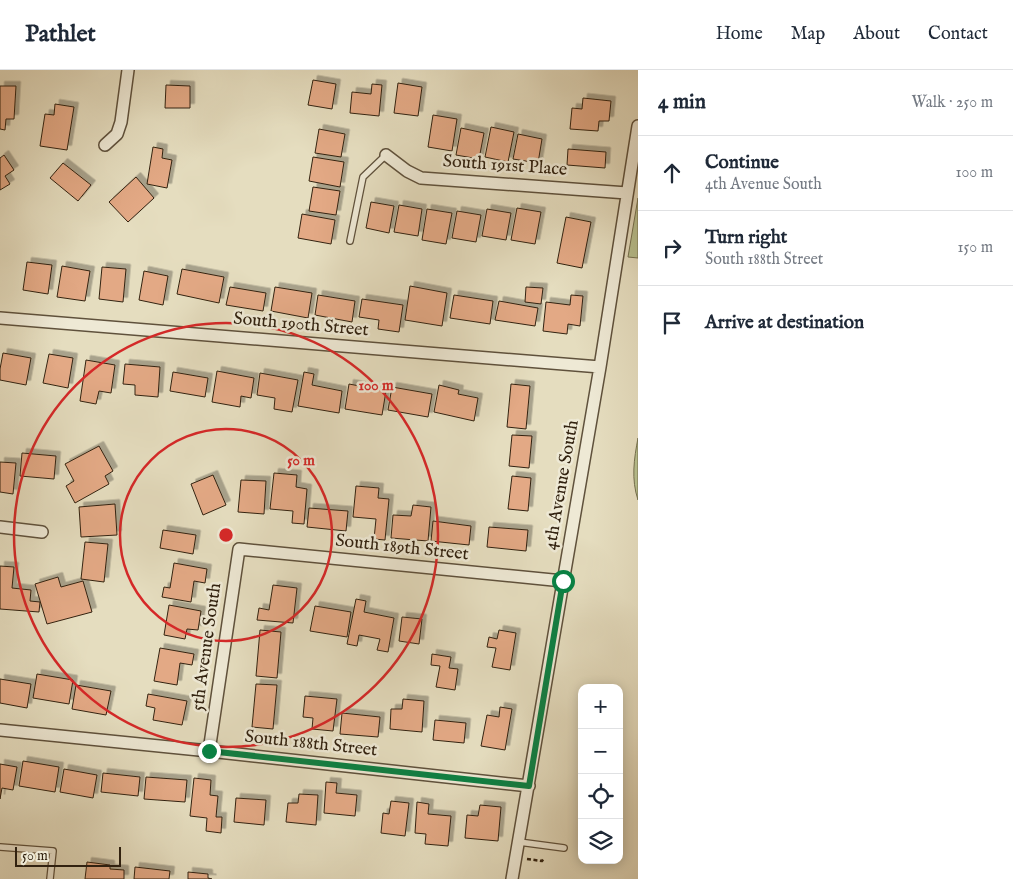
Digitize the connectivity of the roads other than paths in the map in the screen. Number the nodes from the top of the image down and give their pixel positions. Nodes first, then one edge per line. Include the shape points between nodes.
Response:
1 (128, 70) edge
2 (638, 126) edge
3 (105, 145) dead end
4 (386, 155) joint
5 (627, 193) junction
6 (350, 242) dead end
7 (0, 318) edge
8 (600, 367) junction
9 (0, 527) edge
10 (42, 532) dead end
11 (239, 550) joint
12 (563, 581) junction
13 (0, 730) edge
14 (209, 751) junction
15 (529, 786) junction
16 (519, 842) junction
17 (0, 846) edge
18 (564, 848) dead end
19 (50, 879) edge
20 (512, 879) edge

1 - 3 street via 121,122 117,134
2 - 5 street, 4th Avenue South
4 - 5 street, South 191st Place via 421,178
4 - 6 lane via 363,176
5 - 8 street, 4th Avenue South
7 - 8 street, South 190th Street
8 - 12 street, 4th Avenue South
9 - 10 street
11 - 12 street, South 189th Street
11 - 14 street, 5th Avenue South
12 - 15 street, 4th Avenue South
13 - 14 street, South 188th Street
14 - 15 street, South 188th Street
15 - 16 street, 4th Avenue South
16 - 18 lane
16 - 20 street, 4th Avenue South
17 - 19 lane via 53,851

